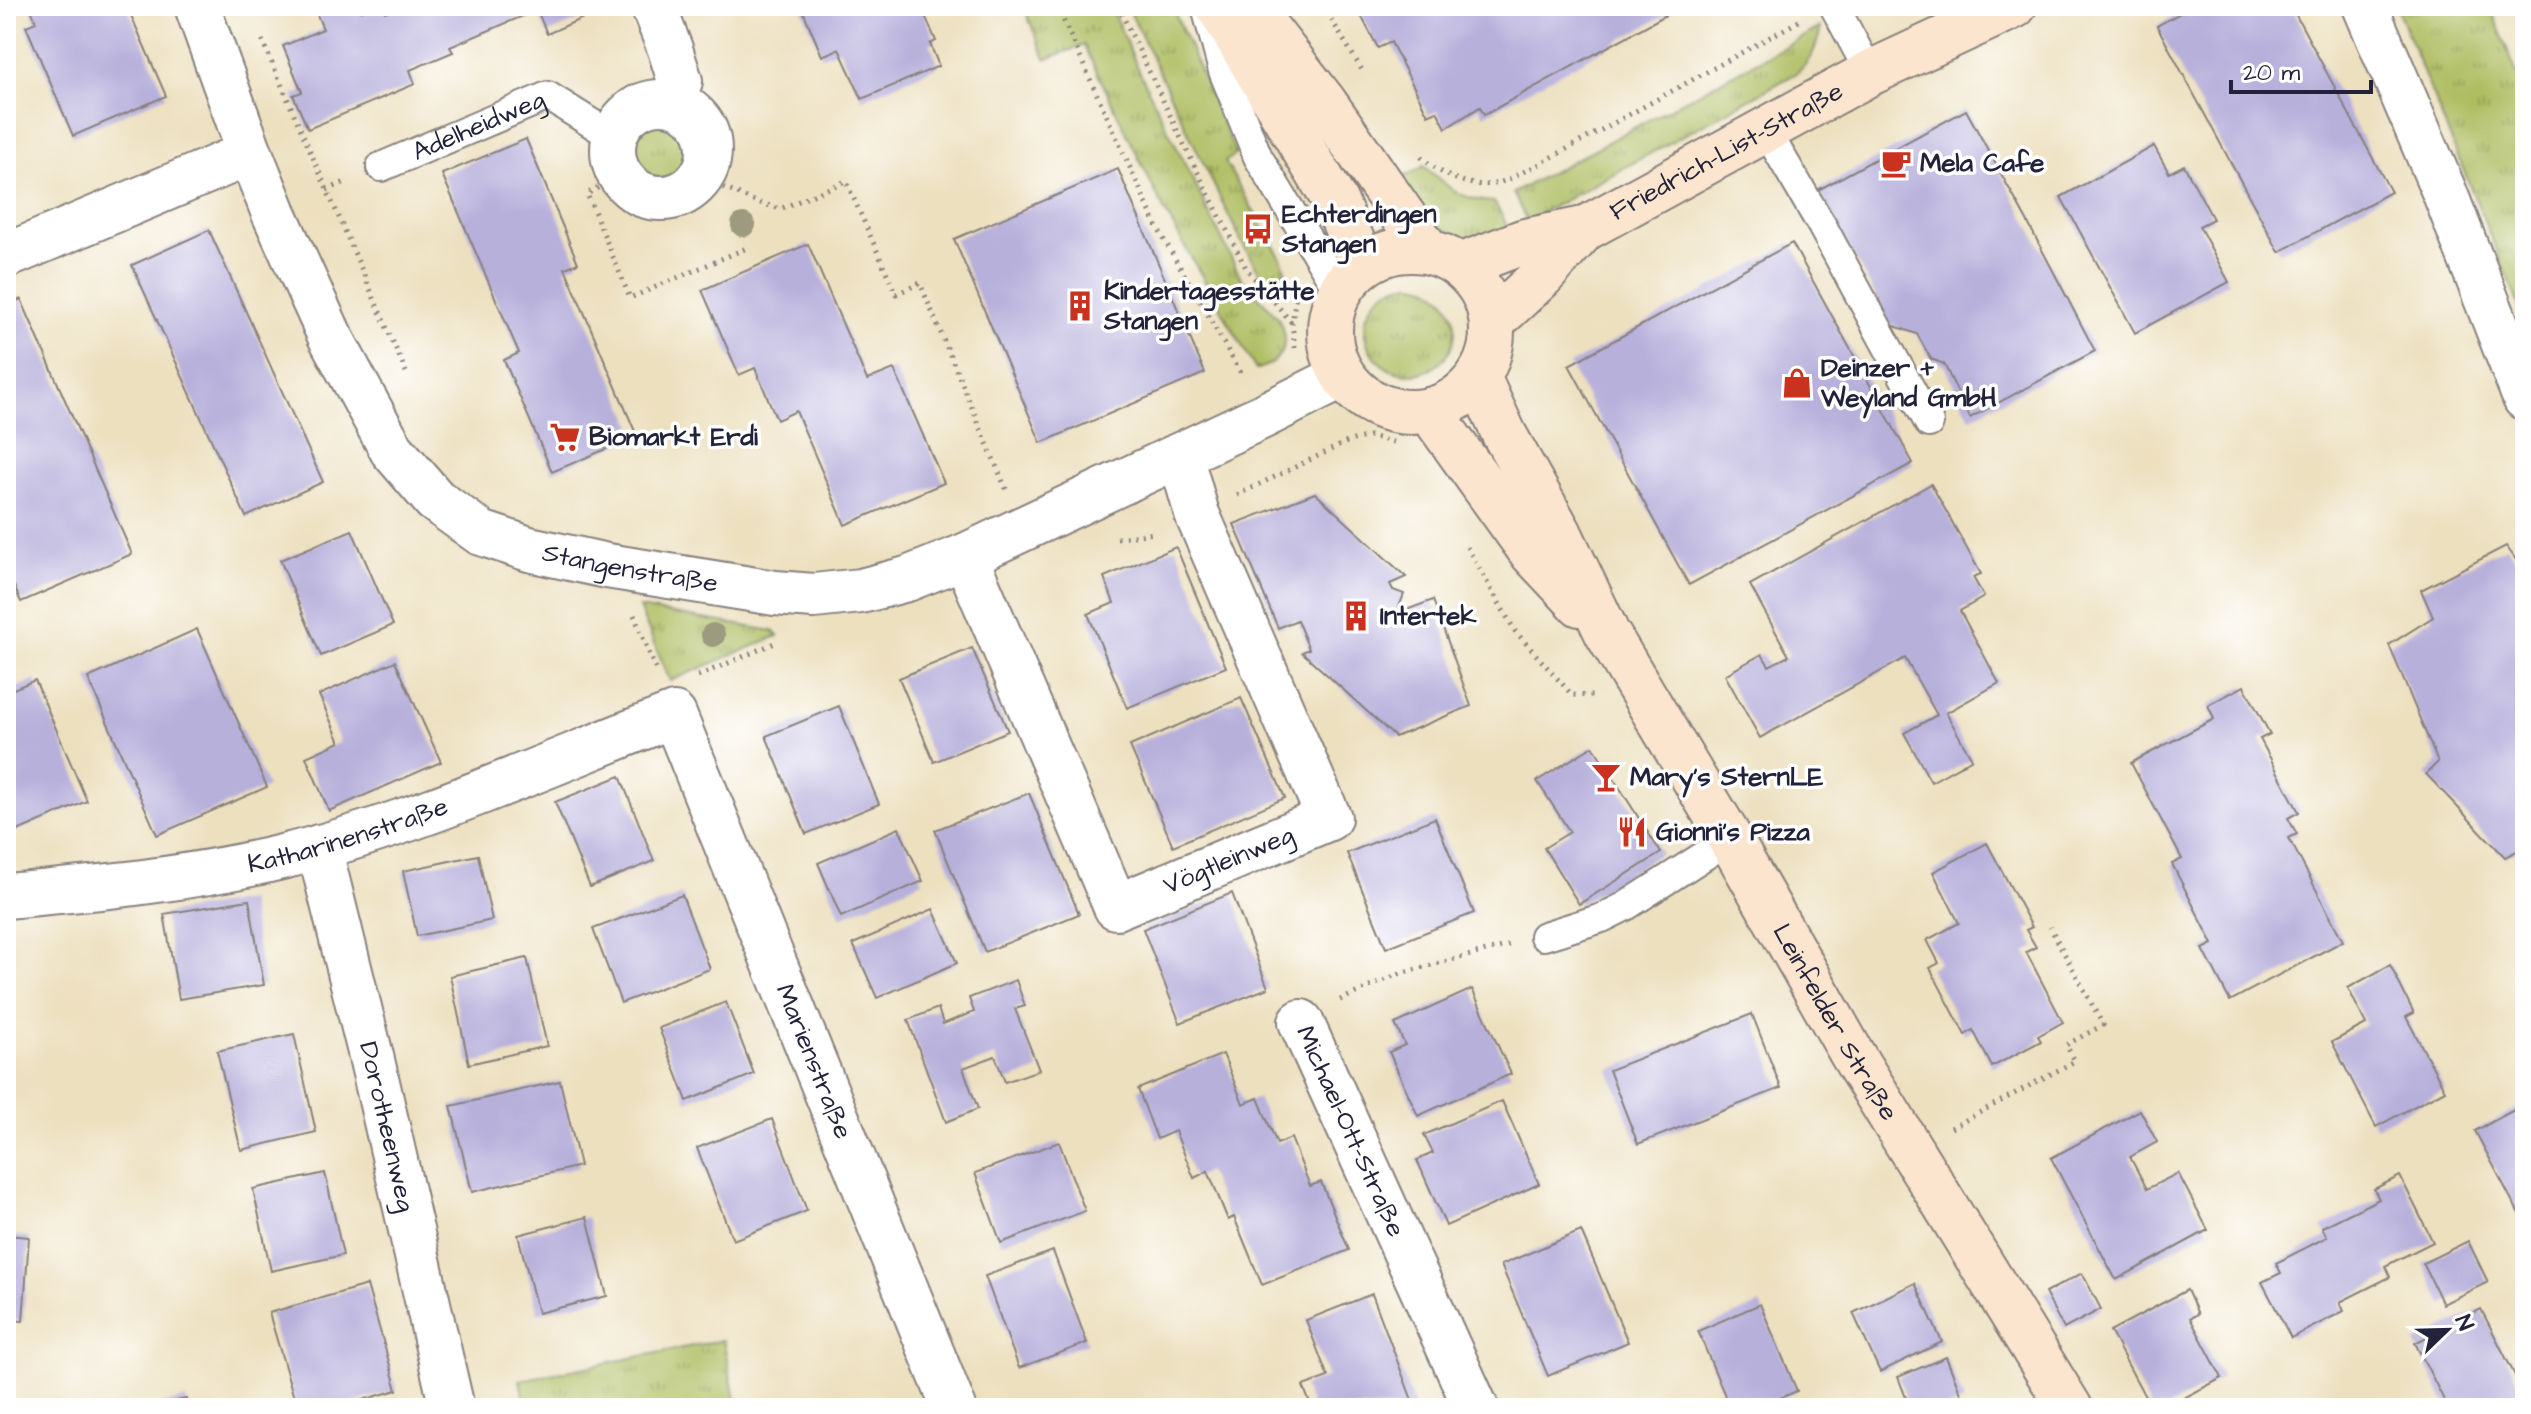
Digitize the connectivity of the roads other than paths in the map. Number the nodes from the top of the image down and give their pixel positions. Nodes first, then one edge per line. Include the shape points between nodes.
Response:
1 (197, 6) edge
2 (653, 6) edge
3 (1206, 6) edge
4 (1218, 6) edge
5 (1240, 6) edge
6 (1970, 6) edge
7 (2014, 6) edge
8 (2365, 6) edge
9 (1822, 10) edge
10 (1870, 73) junction
11 (672, 103) junction
12 (1765, 129) junction
13 (250, 153) junction
14 (618, 157) junction
15 (381, 167) dead end
16 (1584, 229) junction
17 (6, 256) edge
18 (1444, 258) junction
19 (1350, 278) junction
20 (1492, 322) junction
21 (1343, 376) junction
22 (1478, 377) junction
23 (2525, 398) edge
24 (1429, 410) junction
25 (1929, 423) dead end
26 (1180, 455) junction
27 (965, 556) junction
28 (1607, 633) junction
29 (669, 703) joint
30 (1730, 839) junction
31 (319, 847) junction
32 (6, 896) edge
33 (1544, 936) road end
34 (1301, 1022) road end
35 (452, 1408) edge
36 (954, 1408) edge
37 (1476, 1408) edge
38 (2070, 1408) edge

1 - 13 street, Stangenstraße
2 - 11 street via 680,81
3 - 19 lane via 1223,71 1258,157
4 - 19 main road via 1336,203
5 - 18 main road via 1268,30
6 - 10 main road, Friedrich-List-Straße
7 - 10 main road, Friedrich-List-Straße
8 - 23 street
9 - 10 lane
10 - 12 main road, Friedrich-List-Straße
11 - 14 street via 643,105 630,113 620,125
11 - 14 street via 699,120 706,133 709,149 701,178 675,196 645,195 630,187
12 - 16 main road, Friedrich-List-Straße
12 - 25 lane
13 - 17 street
13 - 27 street, Stangenstraße via 330,336 392,450 435,500 481,533 607,566 814,596 907,579
14 - 15 lane, Adelheidweg via 548,96
16 - 18 main road, Friedrich-List-Straße
16 - 20 main road, Friedrich-List-Straße
18 - 19 main road via 1393,251
18 - 20 main road via 1482,290
19 - 21 main road via 1330,319 1331,349
20 - 22 main road via 1490,351
21 - 24 main road via 1380,407
21 - 26 street, Stangenstraße
22 - 24 main road via 1456,398
22 - 28 main road, Leinfelder Straße
24 - 28 main road, Leinfelder Straße via 1532,553
26 - 27 street, Stangenstraße
26 - 27 street, Vögtleinweg via 1197,514 1329,818 1116,907
28 - 30 main road, Leinfelder Straße
29 - 31 street, Katharinenstraße via 416,817
29 - 36 street, Marienstraße
30 - 33 lane via 1626,906
30 - 38 main road, Leinfelder Straße via 1852,1054
31 - 32 street, Katharinenstraße via 129,884
31 - 35 street, Dorotheenweg
34 - 37 street, Michael-Ott-Straße

